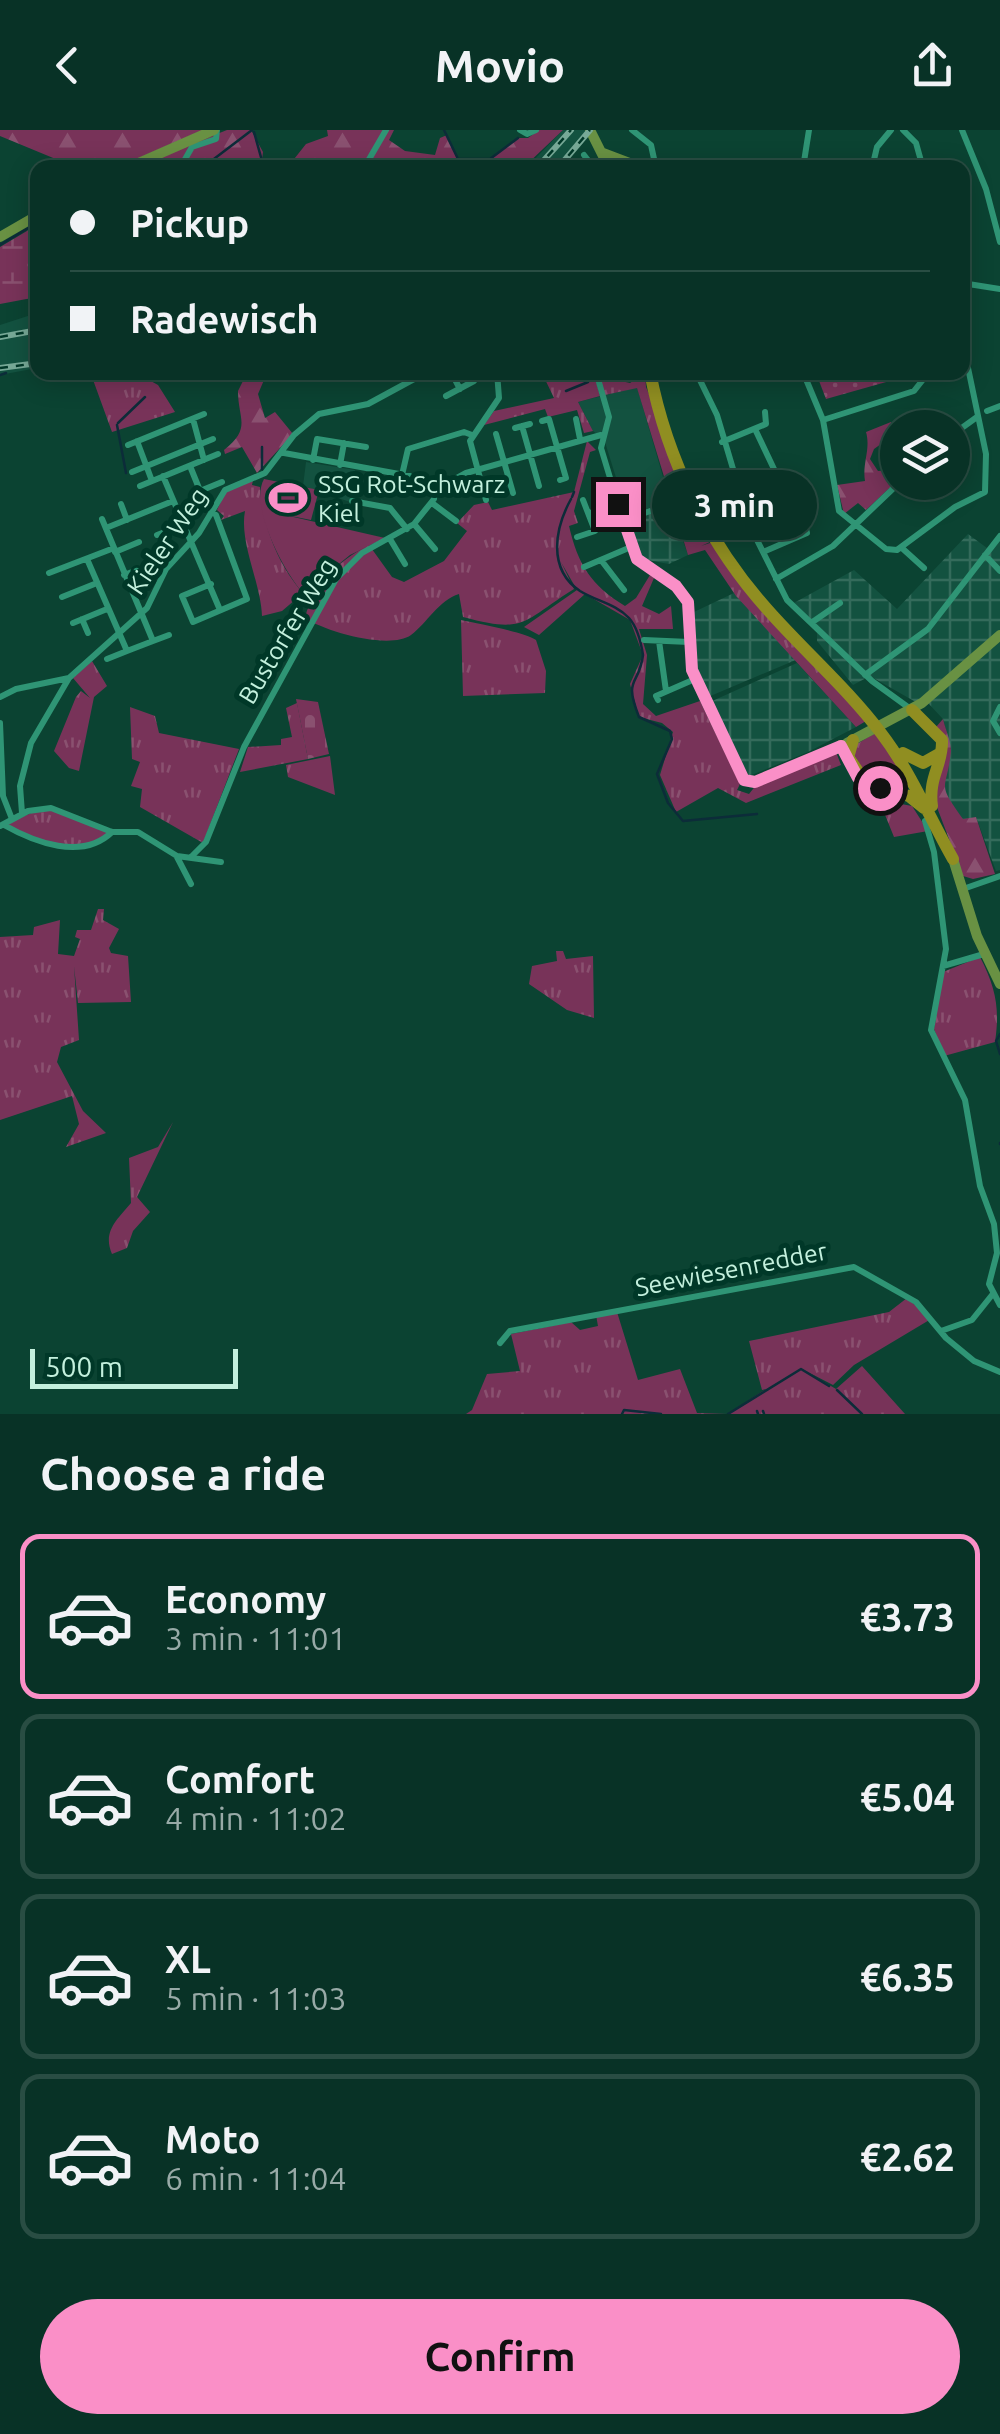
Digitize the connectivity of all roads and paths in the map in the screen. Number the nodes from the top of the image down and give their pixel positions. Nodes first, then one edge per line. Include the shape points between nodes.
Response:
1 (216, 130) edge
2 (386, 130) edge
3 (520, 130) edge
4 (536, 130) edge
5 (632, 130) edge
6 (809, 130) edge
7 (891, 130) edge
8 (903, 130) edge
9 (962, 130) edge
10 (592, 133) edge
11 (643, 133) edge
12 (603, 153) junction
13 (584, 156) dead end
14 (619, 158) junction
15 (146, 160) edge
16 (185, 160) edge
17 (369, 160) edge
18 (587, 160) edge
19 (606, 160) edge
20 (612, 160) edge
21 (623, 160) edge
22 (655, 160) edge
23 (804, 160) edge
24 (874, 160) edge
25 (920, 160) edge
26 (30, 220) edge
27 (0, 237) edge
28 (1000, 242) edge
29 (970, 284) edge
30 (1000, 290) edge
31 (413, 380) edge
32 (455, 380) edge
33 (497, 380) edge
34 (598, 380) edge
35 (655, 380) edge
36 (700, 380) edge
37 (806, 380) edge
38 (923, 380) edge
39 (970, 380) edge
40 (474, 381) dead end
41 (460, 389) junction
42 (446, 396) dead end
43 (1000, 406) edge
44 (988, 411) dead end
45 (766, 412) dead end
46 (204, 414) dead end
47 (977, 416) junction
48 (192, 418) junction
49 (576, 419) dead end
50 (545, 420) dead end
51 (823, 420) junction
52 (970, 421) edge
53 (522, 426) dead end
54 (755, 429) junction
55 (497, 434) dead end
56 (472, 435) junction
57 (600, 437) junction
58 (585, 438) junction
59 (213, 440) dead end
60 (136, 441) junction
61 (722, 442) junction
62 (344, 443) junction
63 (128, 445) dead end
64 (199, 445) junction
65 (556, 446) junction
66 (366, 447) dead end
67 (284, 453) junction
68 (218, 454) dead end
69 (530, 454) junction
70 (204, 460) junction
71 (313, 460) junction
72 (503, 462) junction
73 (340, 465) junction
74 (146, 466) junction
75 (190, 466) junction
76 (477, 470) junction
77 (132, 472) dead end
78 (402, 474) junction
79 (163, 476) junction
80 (152, 480) junction
81 (560, 480) dead end
82 (222, 482) dead end
83 (140, 486) dead end
84 (539, 486) dead end
85 (435, 490) junction
86 (200, 491) junction
87 (512, 493) dead end
88 (486, 500) dead end
89 (583, 500) dead end
90 (880, 500) edge
91 (174, 501) junction
92 (352, 501) dead end
93 (432, 502) junction
94 (122, 504) dead end
95 (618, 504) junction
96 (666, 506) dead end
97 (792, 507) dead end
98 (212, 512) junction
99 (590, 512) junction
100 (102, 519) dead end
101 (127, 520) junction
102 (623, 520) junction
103 (456, 521) dead end
104 (854, 524) junction
105 (183, 525) junction
106 (805, 525) dead end
107 (410, 527) junction
108 (106, 528) junction
109 (157, 535) dead end
110 (577, 536) dead end
111 (1000, 536) edge
112 (390, 539) junction
113 (139, 542) dead end
114 (192, 542) junction
115 (631, 547) junction
116 (903, 548) junction
117 (435, 549) dead end
118 (115, 550) junction
119 (763, 552) junction
120 (985, 556) junction
121 (87, 559) junction
122 (601, 560) junction
123 (405, 564) dead end
124 (148, 566) dead end
125 (584, 566) dead end
126 (924, 568) dead end
127 (1000, 571) edge
128 (49, 573) dead end
129 (124, 576) junction
130 (776, 579) junction
131 (97, 583) junction
132 (211, 584) junction
133 (624, 590) dead end
134 (62, 597) dead end
135 (840, 603) dead end
136 (107, 609) junction
137 (220, 610) junction
138 (141, 614) junction
139 (82, 619) junction
140 (73, 622) dead end
141 (811, 624) junction
142 (88, 632) dead end
143 (118, 634) junction
144 (169, 634) dead end
145 (1000, 635) edge
146 (644, 640) dead end
147 (153, 641) junction
148 (658, 641) junction
149 (689, 642) junction
150 (127, 652) junction
151 (107, 660) dead end
152 (865, 674) junction
153 (69, 678) junction
154 (696, 679) junction
155 (666, 690) junction
156 (0, 697) edge
157 (658, 700) dead end
158 (1000, 707) edge
159 (914, 712) junction
160 (0, 723) edge
161 (1000, 733) edge
162 (847, 748) junction
163 (942, 748) junction
164 (898, 751) junction
165 (866, 785) junction
166 (22, 813) junction
167 (928, 814) junction
168 (12, 820) junction
169 (1, 825) edge
170 (112, 832) junction
171 (177, 856) junction
172 (192, 856) junction
173 (953, 858) joint
174 (221, 862) dead end
175 (1000, 876) edge
176 (967, 883) junction
177 (191, 884) dead end
178 (984, 954) junction
179 (943, 966) junction
180 (1000, 984) edge
181 (992, 1295) junction
182 (1000, 1305) edge
183 (941, 1330) junction
184 (500, 1343) dead end
185 (1000, 1372) edge

1 - 15 main road
1 - 16 street via 216,138 192,147
2 - 17 street
3 - 4 street
5 - 11 street
6 - 23 street
7 - 24 street
8 - 25 street
9 - 28 street
10 - 12 main road
11 - 22 street
12 - 14 main road
12 - 19 main road
13 - 18 street
14 - 20 main road
14 - 21 main road
26 - 27 main road
29 - 30 street
31 - 67 street, Kieler Weg via 368,404 327,410 294,435
32 - 41 street
33 - 56 street via 499,398
34 - 57 street via 609,417
35 - 164 highway via 676,447 721,539
36 - 61 street
37 - 51 street
38 - 51 street via 914,392
39 - 47 street
40 - 41 street
41 - 42 street
43 - 44 street
45 - 54 street via 766,424
46 - 48 street
47 - 52 street
47 - 116 street via 986,454 984,494 946,513
48 - 60 street
48 - 64 street
49 - 58 street
50 - 65 street
51 - 104 street via 838,512
53 - 69 street
54 - 61 street
54 - 97 street
55 - 72 street
56 - 76 street
56 - 78 street via 408,449
57 - 58 street
57 - 95 street
58 - 65 street
59 - 64 street
60 - 63 street
60 - 74 street
61 - 119 street
62 - 66 street
62 - 71 street via 317,438
62 - 73 street
64 - 70 street
64 - 74 street
65 - 69 street
65 - 81 street via 566,478
67 - 71 street
67 - 98 street, Kieler Weg via 265,473 231,485
68 - 70 street
69 - 72 street
69 - 84 street
70 - 75 street
71 - 73 street
72 - 76 street
72 - 87 street
73 - 78 street
74 - 77 street
74 - 80 street
75 - 79 street
75 - 86 street
76 - 85 street
76 - 88 street
78 - 85 street
79 - 80 street
79 - 91 street
80 - 83 street
82 - 86 street
85 - 93 street, Bustorfer Weg
86 - 98 street
89 - 99 street
90 - 104 street
91 - 101 street
91 - 105 street
92 - 107 street via 390,508
93 - 103 street
93 - 107 street, Bustorfer Weg
94 - 101 street
95 - 99 street
95 - 102 street
96 - 102 street
98 - 114 street, Kieler Weg
98 - 137 street via 247,598
99 - 110 street via 597,530
100 - 108 street
101 - 108 street
102 - 115 street
104 - 116 street via 886,549
104 - 130 street via 833,546
105 - 109 street
105 - 114 street
106 - 119 street via 807,533
107 - 112 street, Bustorfer Weg
107 - 117 street
108 - 118 street
111 - 120 street
112 - 123 street
112 - 172 street, Bustorfer Weg via 354,558 336,579 252,730 206,842
113 - 118 street
114 - 132 street
114 - 138 street, Kieler Weg via 166,569
115 - 122 street
115 - 149 street via 642,564 684,595 691,613
116 - 126 street
118 - 121 street
118 - 129 street
119 - 130 street
120 - 127 street
120 - 152 street via 928,630
121 - 128 street
121 - 131 street
122 - 125 street
122 - 133 street
124 - 129 street
129 - 138 street
130 - 141 street
131 - 134 street
131 - 136 street
132 - 137 street
132 - 137 street via 182,596 193,622
135 - 141 street
136 - 139 street
136 - 143 street
138 - 143 street, Kieler Weg
138 - 147 street
139 - 140 street
139 - 142 street
141 - 152 street
143 - 150 street
143 - 153 street, Kieler Weg
144 - 147 street
145 - 159 main road
146 - 148 street
147 - 150 street
148 - 149 street
148 - 155 street
149 - 154 street
150 - 151 street
152 - 159 street
153 - 156 street
153 - 166 street, Kieler Weg via 31,743 20,786
154 - 155 street
154 - 162 street via 748,783
155 - 157 street
158 - 161 street via 993,722
159 - 162 main road
159 - 163 highway via 940,735
160 - 168 street via 3,796
162 - 165 highway
163 - 164 highway via 927,762
163 - 167 highway via 930,780
164 - 165 highway via 894,780
164 - 167 highway
165 - 167 highway via 911,797
166 - 168 street
166 - 170 street via 51,808
167 - 173 highway
167 - 179 street
168 - 169 street
169 - 170 street via 50,845 91,844
170 - 171 street via 138,832
171 - 172 street
171 - 177 street
172 - 174 street
173 - 176 main road
175 - 176 street
176 - 178 main road via 965,902
178 - 179 street
178 - 180 main road
179 - 181 street via 931,1030 964,1100 994,1224
181 - 182 street
181 - 183 street via 974,1318
183 - 184 street, Seewiesenredder via 916,1302 850,1266 510,1331
183 - 185 street, Seewiesenredder via 974,1361

